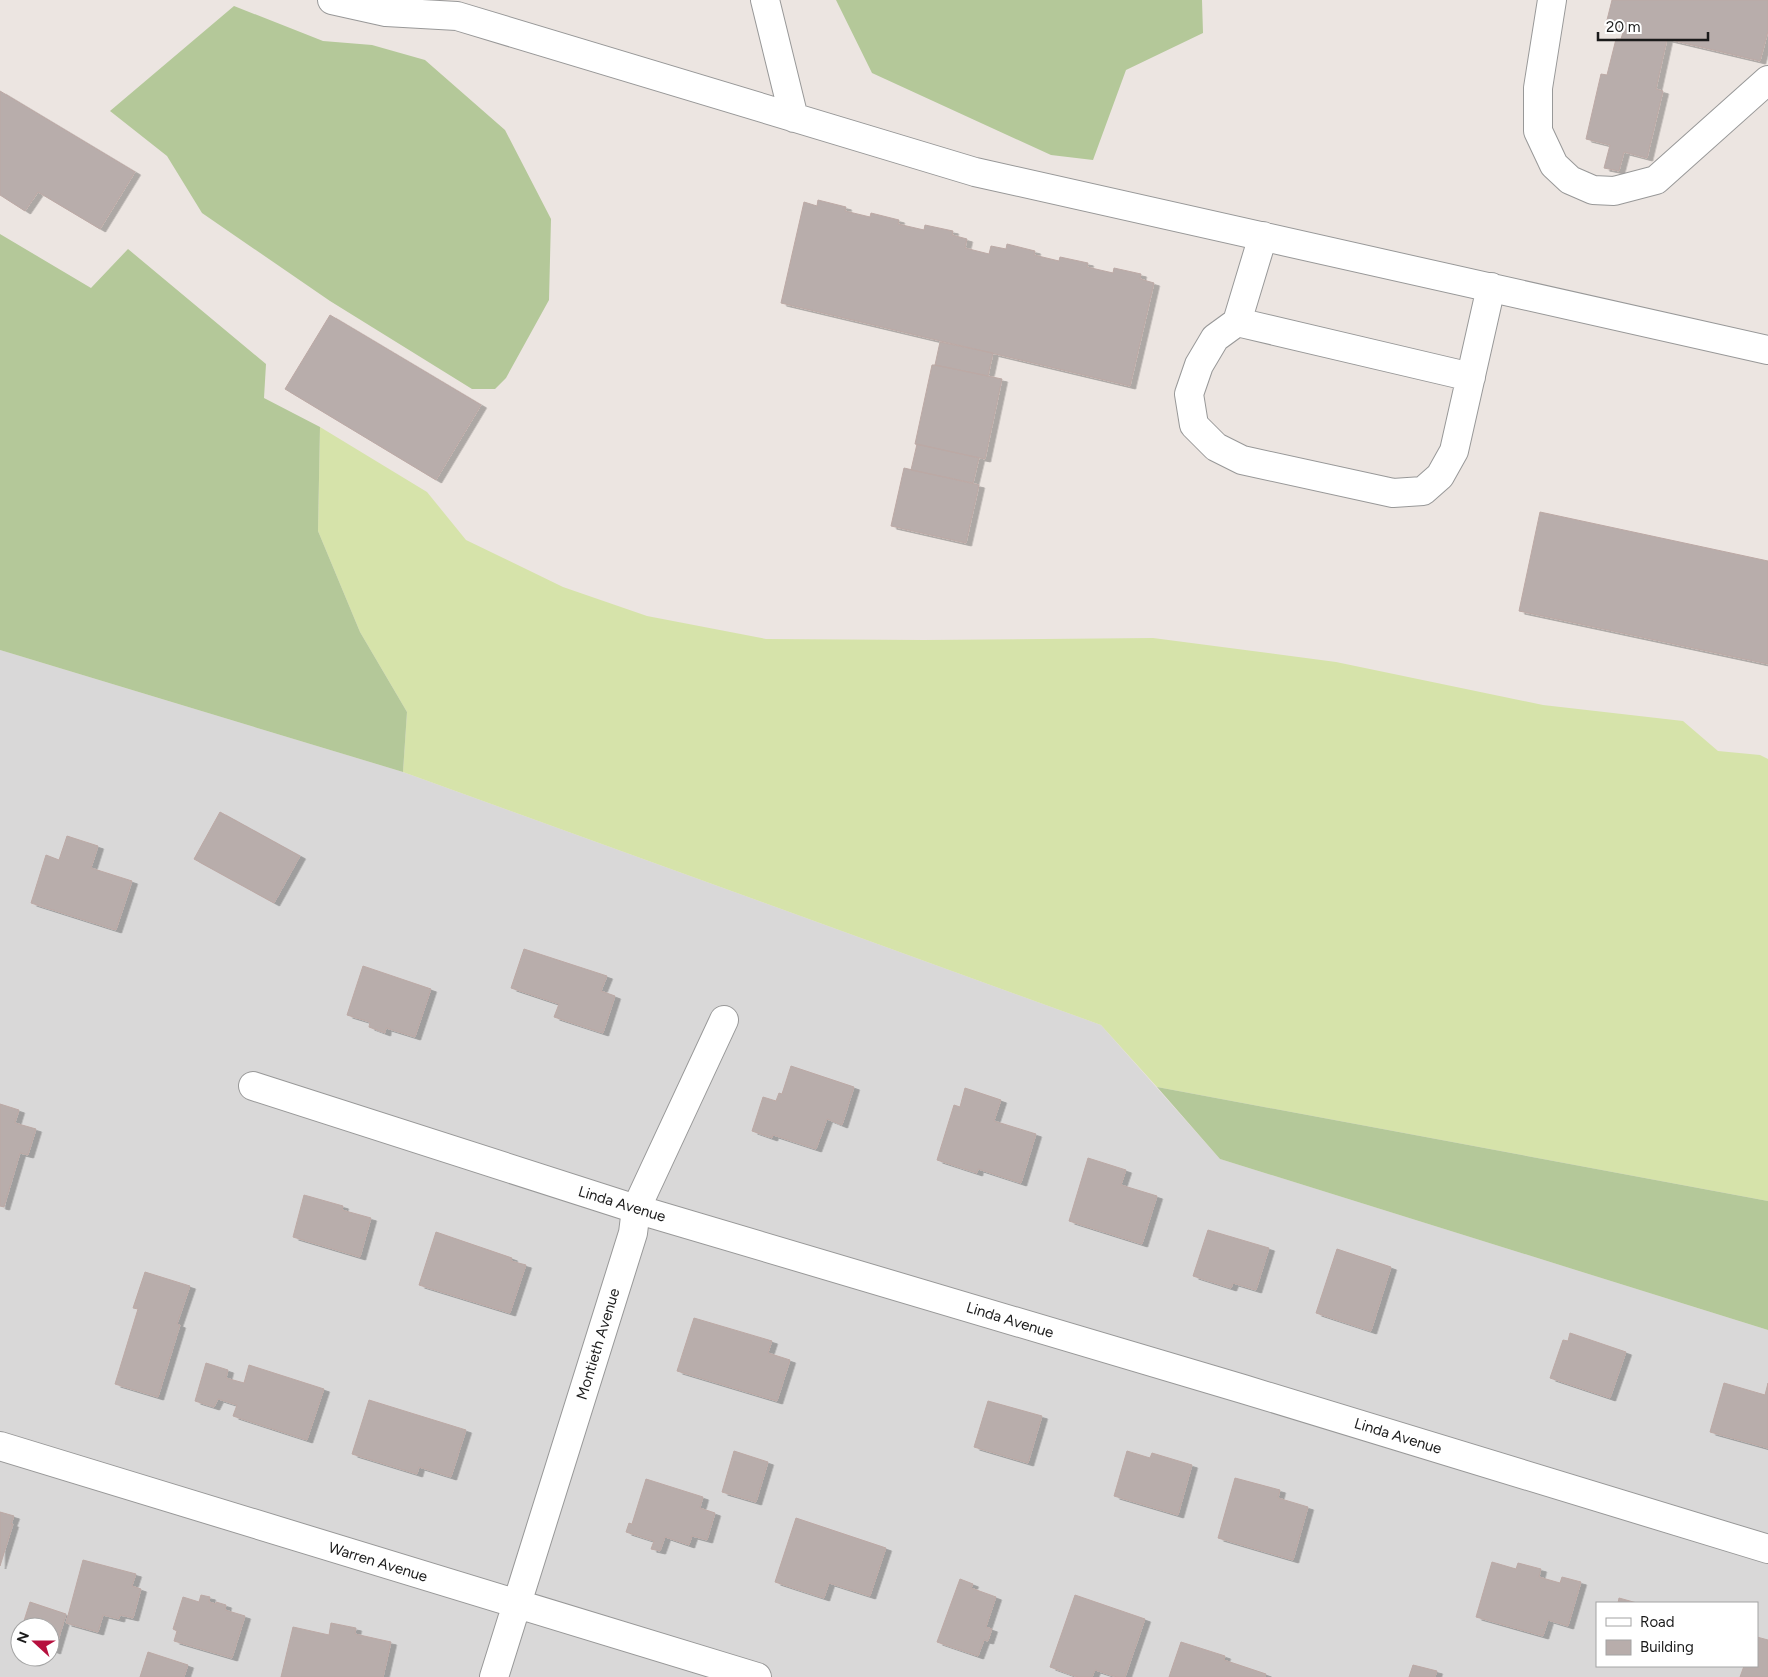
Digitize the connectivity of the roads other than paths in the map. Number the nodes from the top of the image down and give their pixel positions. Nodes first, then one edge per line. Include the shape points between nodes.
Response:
1 (332, 0) edge
2 (765, 0) edge
3 (1552, 0) edge
4 (1768, 80) edge
5 (794, 118) junction
6 (1263, 236) junction
7 (1490, 288) junction
8 (1237, 322) junction
9 (1768, 350) edge
10 (1471, 377) junction
11 (724, 1020) dead end
12 (253, 1086) dead end
13 (636, 1209) junction
14 (0, 1446) edge
15 (1768, 1549) edge
16 (516, 1604) junction
17 (494, 1677) edge
18 (757, 1677) edge

1 - 5 street via 386,12 457,16
2 - 5 street
3 - 4 street via 1538,88 1538,131 1554,164 1570,180 1593,190 1614,191 1656,180
5 - 6 street via 975,172
6 - 7 street
6 - 8 street
7 - 9 street
7 - 10 street
8 - 10 street
8 - 10 street via 1215,338 1199,365 1189,394 1194,425 1216,447 1242,460 1393,493 1423,491 1440,476 1454,451
11 - 13 street, Montieth Avenue
12 - 13 street, Linda Avenue
13 - 15 street, Linda Avenue via 1234,1386
13 - 16 street, Montieth Avenue via 633,1233
14 - 16 street, Warren Avenue
16 - 17 street, Montieth Avenue
16 - 18 street, Warren Avenue

